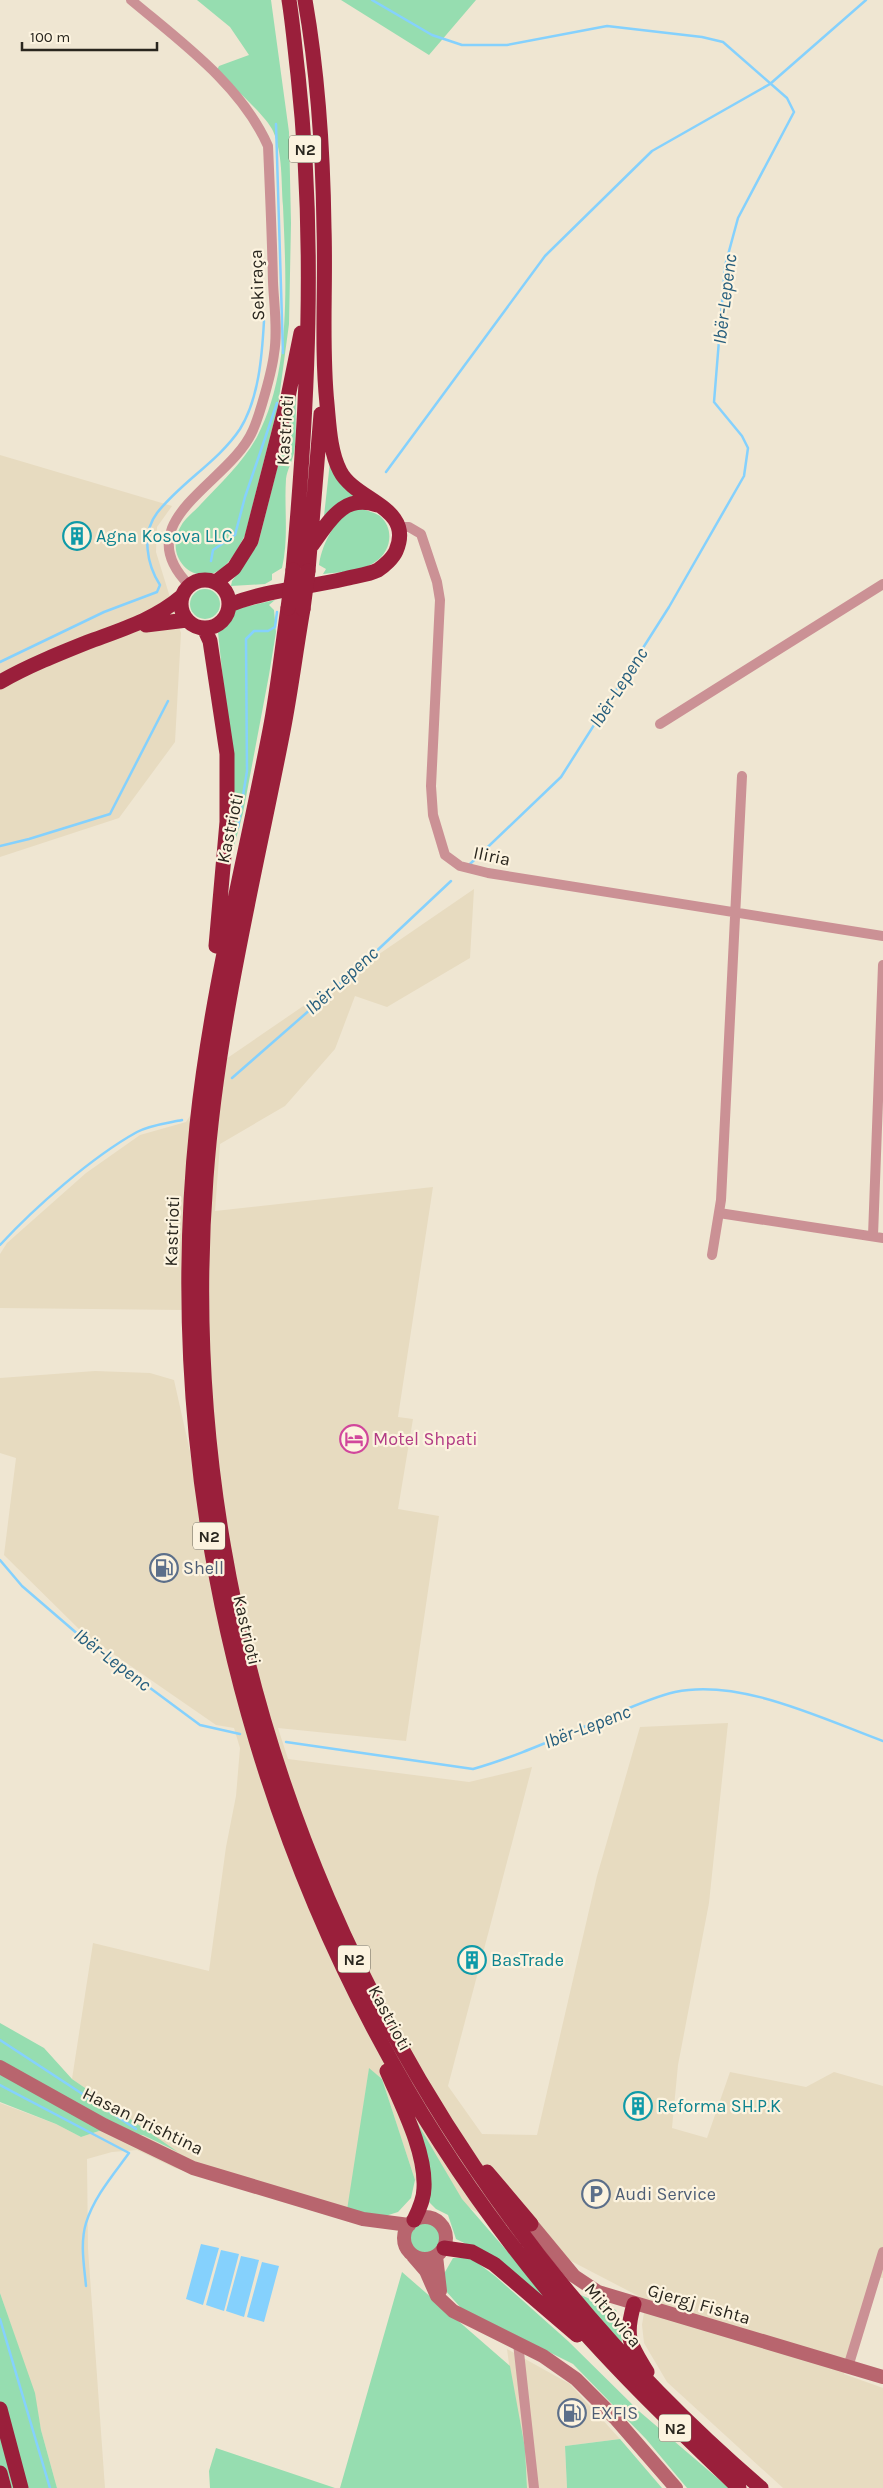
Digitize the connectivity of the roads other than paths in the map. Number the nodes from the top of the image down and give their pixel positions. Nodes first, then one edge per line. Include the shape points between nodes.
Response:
1 (131, 0) edge
2 (289, 0) edge
3 (305, 0) edge
4 (308, 300) junction
5 (324, 363) junction
6 (385, 508) junction
7 (398, 527) junction
8 (311, 547) junction
9 (883, 584) edge
10 (220, 586) junction
11 (185, 591) junction
12 (273, 592) junction
13 (229, 605) junction
14 (296, 608) junction
15 (187, 620) junction
16 (127, 628) junction
17 (204, 628) junction
18 (0, 682) edge
19 (660, 724) dead end
20 (742, 776) dead end
21 (736, 913) junction
22 (883, 936) edge
23 (883, 965) edge
24 (210, 1024) junction
25 (719, 1213) junction
26 (878, 1237) edge
27 (712, 1255) dead end
28 (362, 2007) junction
29 (0, 2068) edge
30 (459, 2146) junction
31 (363, 2219) junction
32 (411, 2222) junction
33 (531, 2224) joint
34 (404, 2241) junction
35 (440, 2252) junction
36 (883, 2252) edge
37 (413, 2256) junction
38 (634, 2304) junction
39 (446, 2306) junction
40 (518, 2343) junction
41 (614, 2366) junction
42 (848, 2367) junction
43 (883, 2377) edge
44 (662, 2397) junction
45 (0, 2409) edge
46 (0, 2473) edge
47 (4, 2488) edge
48 (21, 2488) edge
49 (534, 2488) edge
50 (676, 2488) edge
51 (739, 2488) edge
52 (761, 2488) edge

1 - 11 street, Sekiraça via 202,59 257,122 268,146 274,353 253,430 238,456 185,506 173,523 168,552
2 - 4 highway, Kastrioti / N2 via 304,138
3 - 5 highway, N2 via 320,136
4 - 10 highway via 252,541
4 - 14 highway, Kastrioti / N2, bridge via 307,384 293,570
5 - 6 highway via 334,457 341,473 354,488
5 - 8 highway, Kastrioti / N2
6 - 7 highway
6 - 8 highway via 363,502 340,508
7 - 12 highway via 396,552 377,570
7 - 21 street, Iliria via 409,527 421,534 440,600 431,794 434,821 445,855 460,866 481,872
8 - 14 highway, Kastrioti / N2, bridge via 308,571
9 - 19 street
10 - 11 highway via 202,580
10 - 12 highway
10 - 13 highway
11 - 15 highway via 182,613
11 - 16 highway via 169,608
12 - 13 highway
13 - 17 highway via 224,619
14 - 24 highway, Kastrioti / N2
14 - 30 highway, Kastrioti / N2 via 284,726 234,967 211,1118 202,1281 210,1443 221,1528 239,1620 262,1715 292,1809 373,2000
15 - 16 highway
15 - 17 highway
16 - 18 highway via 45,660
17 - 24 highway via 210,641 224,728 227,787 223,882
20 - 21 street
21 - 22 street, Iliria
21 - 25 street
23 - 26 street
24 - 28 highway, Kastrioti / N2 via 193,1164 189,1281 193,1402 208,1529 226,1623 263,1762 310,1891
25 - 26 street
25 - 27 street
28 - 32 highway via 421,2163 422,2200
28 - 41 highway, Kastrioti / N2 via 404,2083 474,2192 547,2289
29 - 31 main road, Hasan Prishtina via 104,2125 193,2168
30 - 33 highway
30 - 44 highway, Mitrovica / N2 via 506,2214 622,2354
31 - 32 main road, Hasan Prishtina
31 - 34 main road, Hasan Prishtina
32 - 34 main road
32 - 35 main road via 432,2218 441,2225 446,2236
33 - 38 main road, Gjergj Fishta via 585,2286
34 - 37 main road
35 - 37 main road via 425,2259
35 - 39 main road via 438,2282
35 - 41 highway via 472,2252 494,2264
36 - 42 street
37 - 39 main road via 426,2271 437,2296
38 - 42 main road, Gjergj Fishta
38 - 44 highway via 628,2324 629,2340
39 - 40 main road
40 - 49 street
40 - 50 main road via 576,2379
41 - 51 highway, Mitrovica / N2
42 - 43 main road, Gjergj Fishta
44 - 52 highway, Mitrovica / N2
45 - 48 highway
46 - 47 highway

